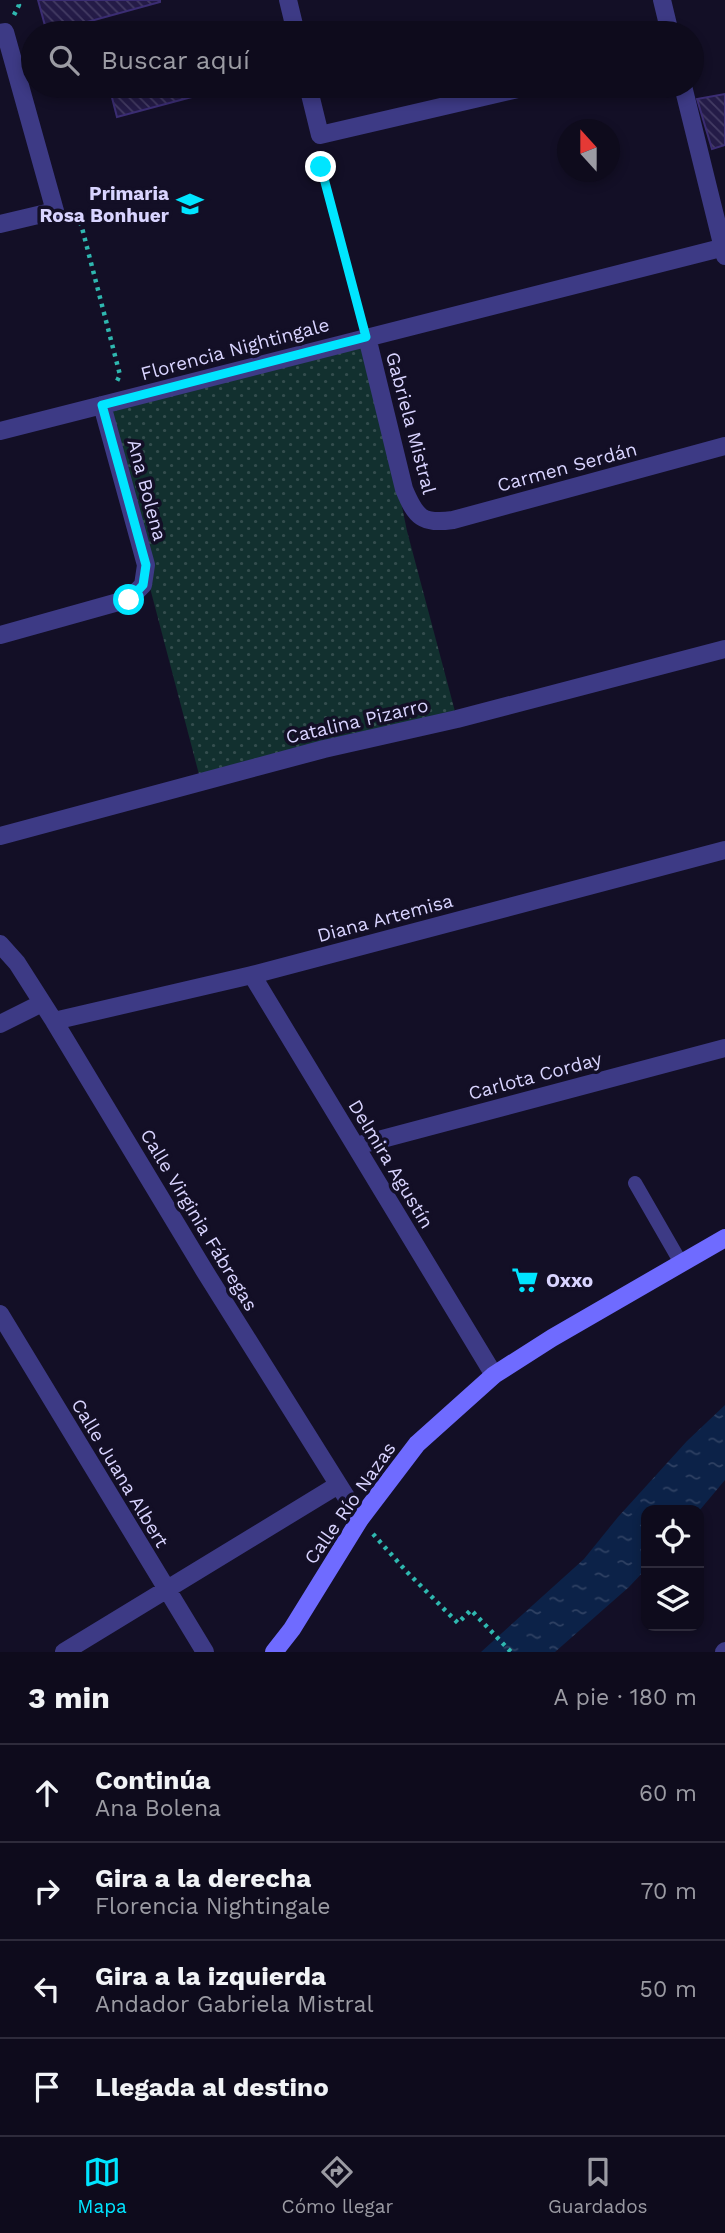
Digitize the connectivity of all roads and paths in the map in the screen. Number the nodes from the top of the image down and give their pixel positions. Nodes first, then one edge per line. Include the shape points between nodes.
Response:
1 (288, 0) edge
2 (662, 0) edge
3 (293, 21) edge
4 (667, 21) edge
5 (2, 32) edge
6 (21, 96) edge
7 (22, 98) edge
8 (311, 98) edge
9 (479, 98) edge
10 (686, 98) edge
11 (320, 135) junction
12 (55, 211) junction
13 (0, 224) edge
14 (724, 250) edge
15 (366, 337) junction
16 (102, 405) junction
17 (0, 431) edge
18 (725, 446) edge
19 (420, 517) joint
20 (0, 635) edge
21 (725, 649) edge
22 (0, 836) edge
23 (725, 850) edge
24 (0, 944) edge
25 (252, 975) junction
26 (42, 1003) junction
27 (54, 1021) junction
28 (0, 1024) edge
29 (725, 1048) edge
30 (356, 1146) junction
31 (635, 1183) dead end
32 (725, 1238) edge
33 (681, 1263) junction
34 (0, 1314) edge
35 (494, 1375) junction
36 (338, 1485) junction
37 (360, 1519) junction
38 (165, 1589) junction
39 (64, 1652) edge
40 (205, 1652) edge
41 (274, 1652) edge
42 (511, 1652) edge

1 - 3 street
2 - 4 street
5 - 6 street
7 - 12 street
8 - 11 street
9 - 11 street
10 - 14 street
11 - 15 path via 321,167
12 - 13 street
12 - 16 path via 81,224 120,375
14 - 15 street, Florencia Nightingale
15 - 16 street, Florencia Nightingale
15 - 19 street, Gabriela Mistral via 404,489
16 - 17 street, Florencia Nightingale
16 - 20 street, Ana Bolena via 146,565 143,585 129,600
18 - 19 street, Carmen Serdán via 453,520 433,522
21 - 22 street, Catalina Pizarro
23 - 25 street, Diana Artemisa
24 - 26 street, Calle Virginia Fábregas
25 - 27 street, Diana Artemisa
25 - 30 street, Delmira Agustín
26 - 27 street, Calle Virginia Fábregas
26 - 28 street
27 - 36 street, Calle Virginia Fábregas
29 - 30 street, Carlota Corday
30 - 35 street, Delmira Agustín
31 - 33 lane
32 - 33 street, Calle Río Nazas
33 - 35 street, Calle Río Nazas
34 - 38 street, Calle Juana Albert
35 - 37 street, Calle Río Nazas via 417,1444
36 - 37 street, Calle Virginia Fábregas
36 - 38 street
37 - 41 street, Calle Río Nazas
37 - 42 path via 458,1623 471,1610
38 - 39 street
38 - 40 street, Calle Juana Albert

